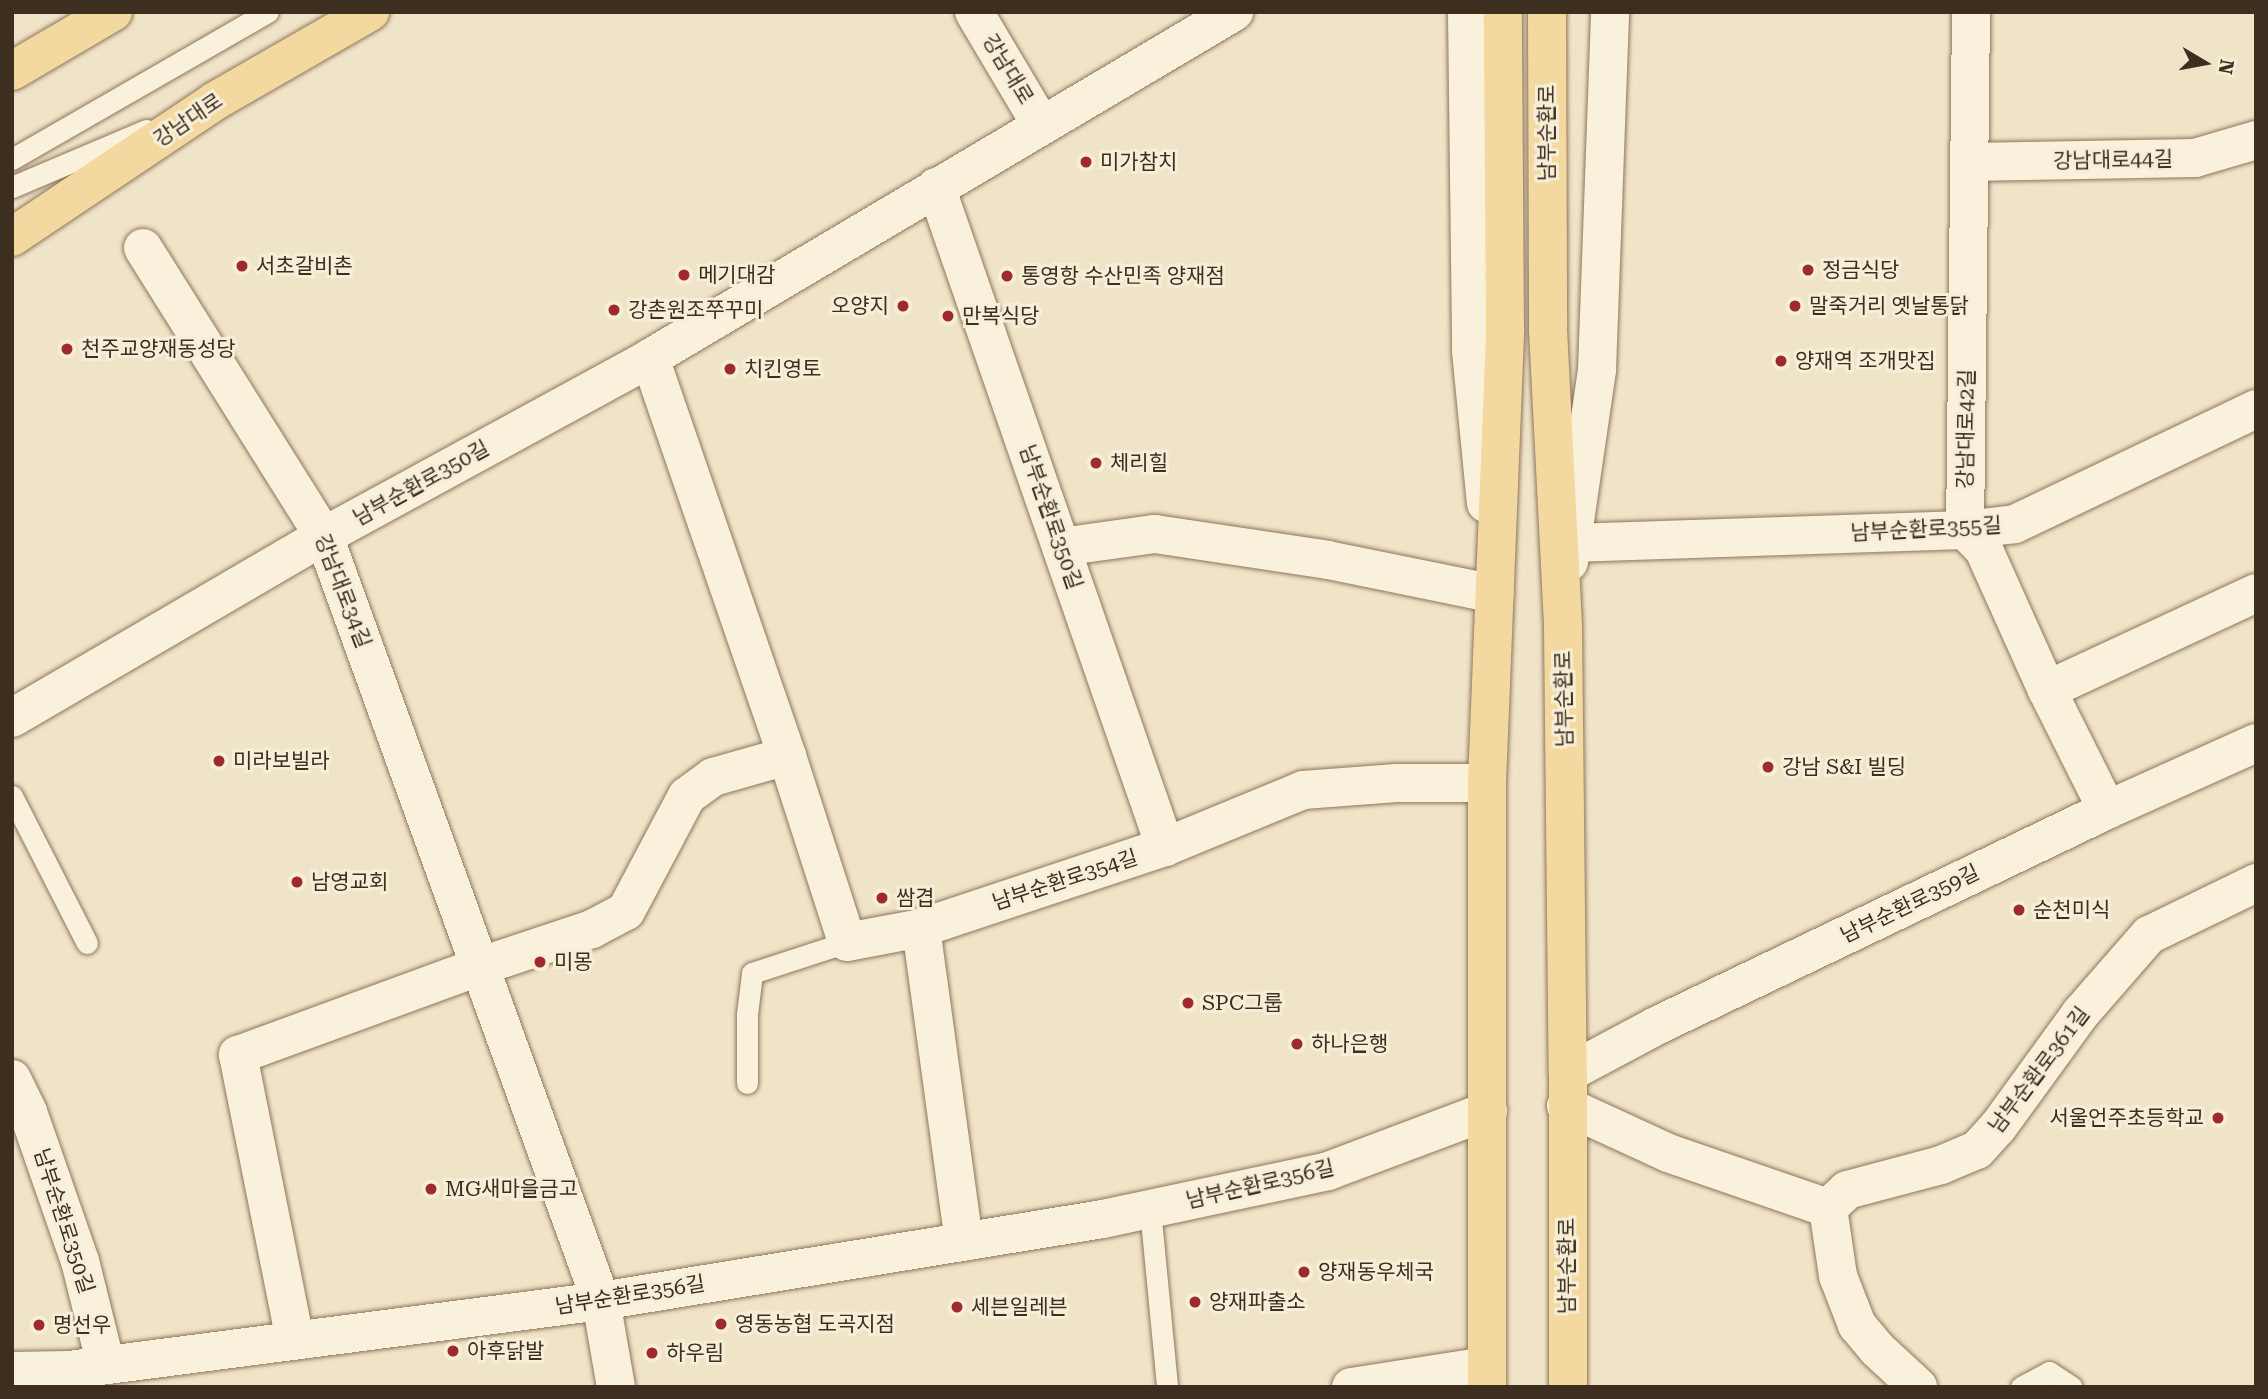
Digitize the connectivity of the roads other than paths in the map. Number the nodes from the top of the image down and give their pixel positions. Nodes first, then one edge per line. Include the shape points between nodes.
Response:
1 (113, 12) edge
2 (268, 12) edge
3 (370, 12) edge
4 (974, 12) edge
5 (1234, 12) edge
6 (1467, 12) edge
7 (1503, 12) edge
8 (1547, 12) edge
9 (1610, 12) edge
10 (1971, 12) edge
11 (12, 71) edge
12 (215, 101) junction
13 (1041, 125) junction
14 (2256, 140) edge
15 (12, 159) edge
16 (1969, 162) junction
17 (12, 187) edge
18 (936, 187) junction
19 (12, 237) edge
20 (143, 248) dead end
21 (650, 358) junction
22 (2256, 409) edge
23 (1965, 530) junction
24 (324, 536) junction
25 (1571, 543) junction
26 (1061, 547) junction
27 (2256, 593) edge
28 (1495, 594) junction
29 (1563, 626) junction
30 (2047, 690) junction
31 (12, 718) edge
32 (2256, 743) edge
33 (787, 757) junction
34 (1487, 783) junction
35 (12, 796) edge
36 (2107, 810) junction
37 (1165, 847) junction
38 (2256, 883) edge
39 (920, 928) junction
40 (846, 942) junction
41 (87, 943) dead end
42 (481, 965) junction
43 (747, 1083) dead end
44 (1567, 1089) junction
45 (17, 1103) edge
46 (1488, 1111) junction
47 (1828, 1208) junction
48 (1150, 1209) junction
49 (964, 1240) junction
50 (601, 1301) junction
51 (295, 1340) junction
52 (106, 1366) junction
53 (12, 1371) edge
54 (1487, 1376) edge
55 (70, 1378) edge
56 (616, 1387) edge
57 (1167, 1387) edge
58 (1352, 1387) edge
59 (1568, 1387) edge
60 (1918, 1387) edge
61 (2021, 1387) edge
62 (2072, 1387) edge

1 - 11 main road
2 - 15 lane
3 - 12 main road, 강남대로
4 - 13 street, 강남대로
5 - 13 street, 남부순환로350길
6 - 28 street via 1471,351
7 - 28 main road, 남부순환로 via 1505,329
8 - 29 main road, 남부순환로 via 1548,329
9 - 25 street via 1597,370
10 - 16 street, 강남대로42길
12 - 17 lane
12 - 19 main road, 강남대로
13 - 18 street, 남부순환로350길
14 - 16 street, 강남대로44길 via 2194,158
16 - 23 street, 강남대로42길
18 - 21 street, 남부순환로350길
18 - 26 street, 남부순환로350길
20 - 24 street, 강남대로34길
21 - 24 street, 남부순환로350길
21 - 33 street
22 - 23 street, 남부순환로355길 via 2015,524
23 - 25 street, 남부순환로355길
23 - 30 street via 1984,550
24 - 31 street, 남부순환로350길
24 - 42 street, 강남대로34길
25 - 29 street
26 - 28 street via 1155,534
26 - 37 street, 남부순환로350길
27 - 30 street
28 - 34 main road, 남부순환로
29 - 44 main road, 남부순환로
30 - 36 street
32 - 36 street, 남부순환로359길
33 - 40 street
33 - 42 street via 713,777 687,796 626,911 592,929
34 - 37 street, 남부순환로354길 via 1303,790
34 - 46 main road, 남부순환로
35 - 41 lane
36 - 44 street, 남부순환로359길 via 1656,1026
37 - 39 street, 남부순환로354길
38 - 47 street, 남부순환로361길 via 2149,935 2080,1014 1977,1150 1941,1166 1847,1190
39 - 40 street, 남부순환로354길
39 - 49 street
40 - 43 lane, 남부순환로354길 via 752,973
42 - 50 street, 강남대로34길
42 - 51 street via 238,1055
44 - 47 street via 1668,1153
44 - 59 main road, 남부순환로
45 - 52 street, 남부순환로350길 via 80,1261
46 - 48 street, 남부순환로356길 via 1328,1171
46 - 54 main road, 남부순환로
47 - 60 street via 1838,1276 1857,1325
48 - 49 street, 남부순환로356길
48 - 57 lane
49 - 50 street, 남부순환로356길
50 - 51 street, 남부순환로356길
50 - 56 street, 강남대로34길
51 - 52 street, 남부순환로356길
52 - 55 street, 남부순환로356길
53 - 55 street, 남부순환로356길
54 - 58 street
61 - 62 lane via 2049,1372

